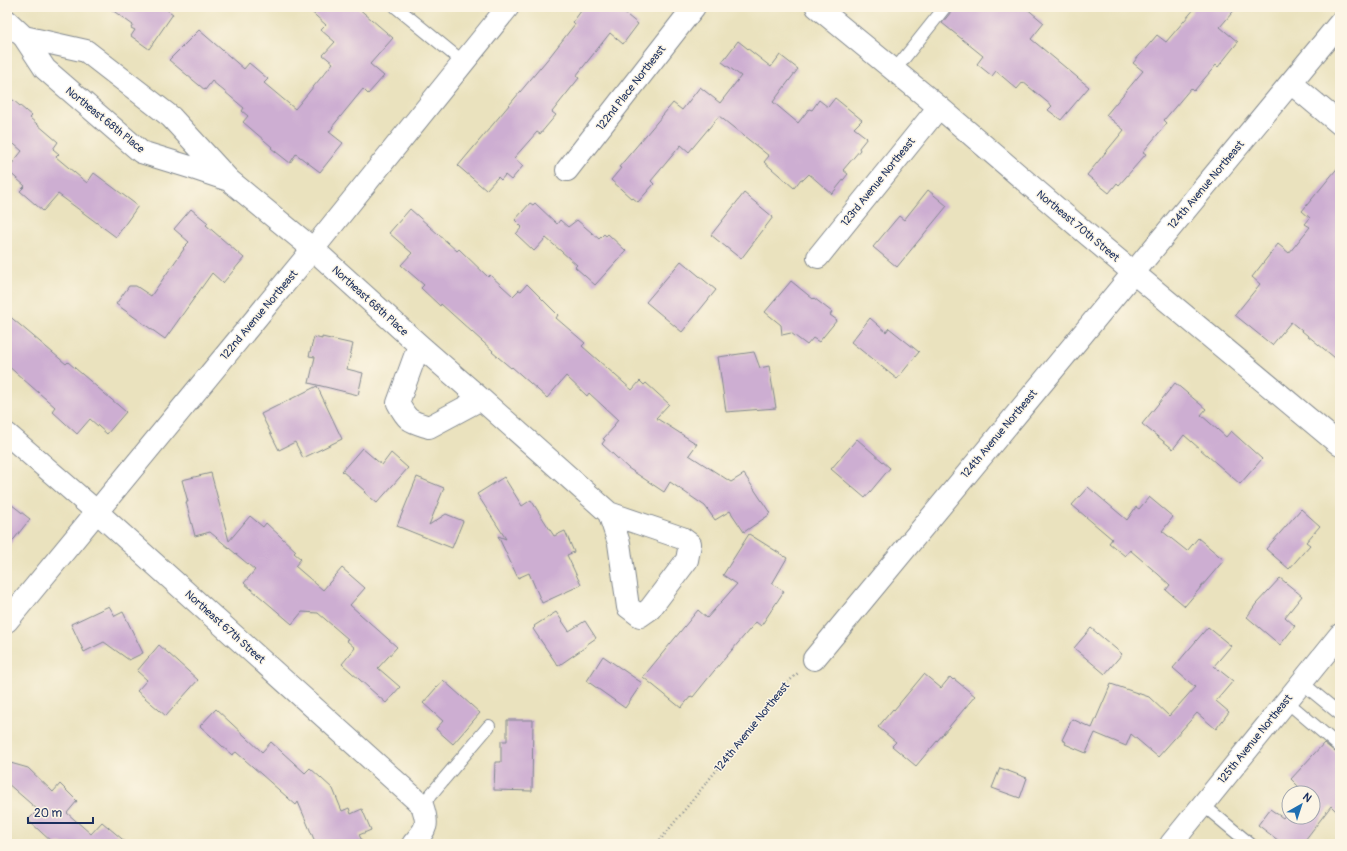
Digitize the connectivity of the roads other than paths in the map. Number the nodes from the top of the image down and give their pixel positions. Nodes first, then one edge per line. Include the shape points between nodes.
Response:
1 (396, 7) edge
2 (508, 7) edge
3 (694, 7) edge
4 (945, 7) edge
5 (825, 9) edge
6 (7, 21) edge
7 (1340, 23) edge
8 (24, 37) junction
9 (463, 62) junction
10 (894, 71) junction
11 (1291, 83) junction
12 (939, 107) junction
13 (1340, 124) edge
14 (567, 170) dead end
15 (229, 180) junction
16 (313, 249) junction
17 (818, 257) dead end
18 (1133, 272) junction
19 (419, 345) junction
20 (481, 399) junction
21 (7, 434) edge
22 (1340, 445) edge
23 (97, 512) junction
24 (609, 513) junction
25 (7, 622) edge
26 (1340, 635) edge
27 (814, 659) road end
28 (1301, 682) junction
29 (1286, 701) junction
30 (1340, 714) edge
31 (489, 726) dead end
32 (1340, 747) edge
33 (422, 804) junction
34 (1203, 805) junction
35 (419, 837) edge
36 (1171, 844) edge
37 (1250, 844) edge

1 - 9 lane
2 - 9 street, 122nd Avenue Northeast
3 - 14 street, 122nd Place Northeast
4 - 10 lane
5 - 10 street, Northeast 70th Street
6 - 8 street, Northeast 68th Place
7 - 11 street, 124th Avenue Northeast
8 - 15 street, Northeast 68th Place via 86,51 171,117
8 - 15 street, Northeast 68th Place via 45,69 141,152
9 - 16 street, 122nd Avenue Northeast
10 - 12 street, Northeast 70th Street
11 - 13 street
11 - 18 street, 124th Avenue Northeast
12 - 17 street, 123rd Avenue Northeast
12 - 18 street, Northeast 70th Street
15 - 16 street, Northeast 68th Place
16 - 19 street, Northeast 68th Place
16 - 23 street, 122nd Avenue Northeast
18 - 22 street, Northeast 70th Street
18 - 27 street, 124th Avenue Northeast
19 - 20 street, Northeast 68th Place
19 - 20 street via 398,403 405,416 411,421 429,427
20 - 24 street, Northeast 68th Place
21 - 23 street, Northeast 67th Street
23 - 25 street, 122nd Avenue Northeast
23 - 33 street, Northeast 67th Street
24 - 24 street, Northeast 68th Place via 682,538 690,544 687,560 650,609 640,616 628,607 619,542
26 - 28 street, 125th Avenue Northeast
28 - 29 street, 125th Avenue Northeast
28 - 30 lane
29 - 32 lane
29 - 34 street, 125th Avenue Northeast
31 - 33 lane
33 - 35 street via 426,818
34 - 36 street, 125th Avenue Northeast
34 - 37 lane

